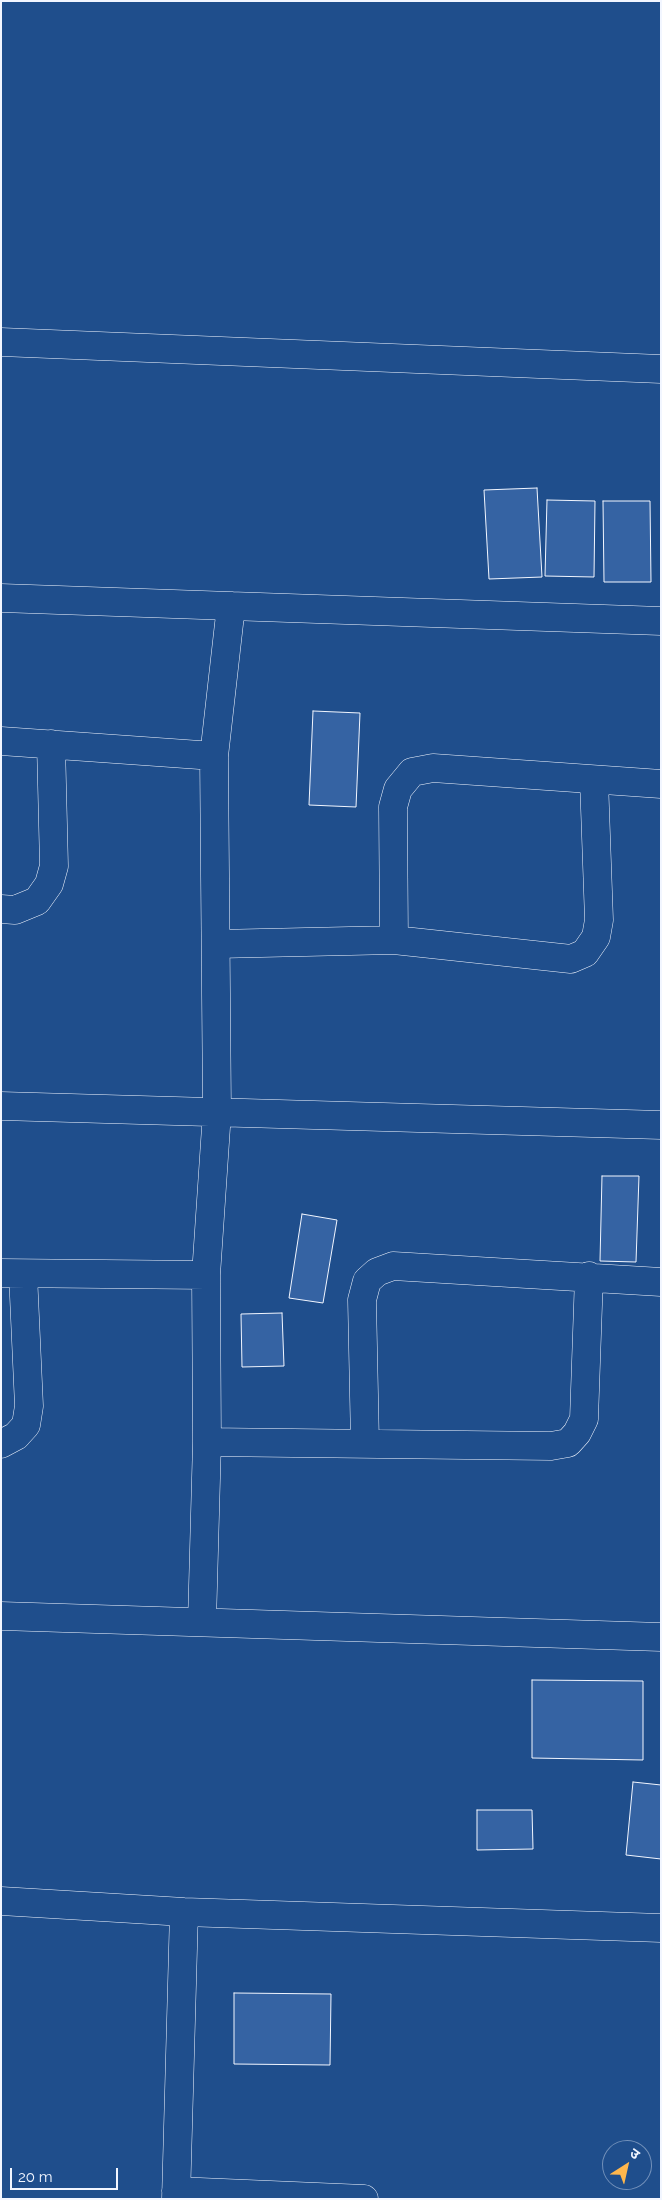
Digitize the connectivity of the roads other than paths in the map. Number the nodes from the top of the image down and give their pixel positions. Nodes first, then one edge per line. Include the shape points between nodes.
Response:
1 (1, 342) edge
2 (661, 369) edge
3 (1, 598) edge
4 (232, 606) junction
5 (661, 621) edge
6 (1, 741) edge
7 (51, 744) junction
8 (214, 756) junction
9 (594, 780) junction
10 (661, 784) edge
11 (1, 909) edge
12 (394, 940) junction
13 (217, 944) junction
14 (1, 1106) edge
15 (217, 1112) junction
16 (661, 1125) edge
17 (12, 1273) edge
18 (206, 1275) junction
19 (589, 1276) junction
20 (661, 1282) edge
21 (207, 1442) junction
22 (365, 1443) junction
23 (1, 1444) edge
24 (1, 1616) edge
25 (202, 1622) junction
26 (661, 1637) edge
27 (1, 1901) edge
28 (184, 1912) junction
29 (661, 1928) edge
30 (176, 2195) edge
31 (364, 2199) edge

1 - 2 street
3 - 4 street
4 - 5 street
4 - 8 street
6 - 7 street
7 - 8 street
7 - 11 street via 54,866 49,884 37,901 15,910
8 - 13 street
9 - 10 street
9 - 12 street via 433,768 412,772 398,789 392,808
9 - 12 street via 600,920 596,938 585,953 570,959
12 - 13 street
13 - 15 street
14 - 15 street
15 - 16 street
15 - 18 street
17 - 18 street
17 - 23 street via 29,1406 26,1425 16,1436
18 - 21 street
19 - 20 street
19 - 22 street via 584,1419 568,1443 551,1446
19 - 22 street via 393,1266 377,1272 367,1281 362,1300
21 - 22 street
21 - 25 street
24 - 25 street
25 - 26 street
27 - 28 street
28 - 29 street
28 - 30 street
30 - 31 street

